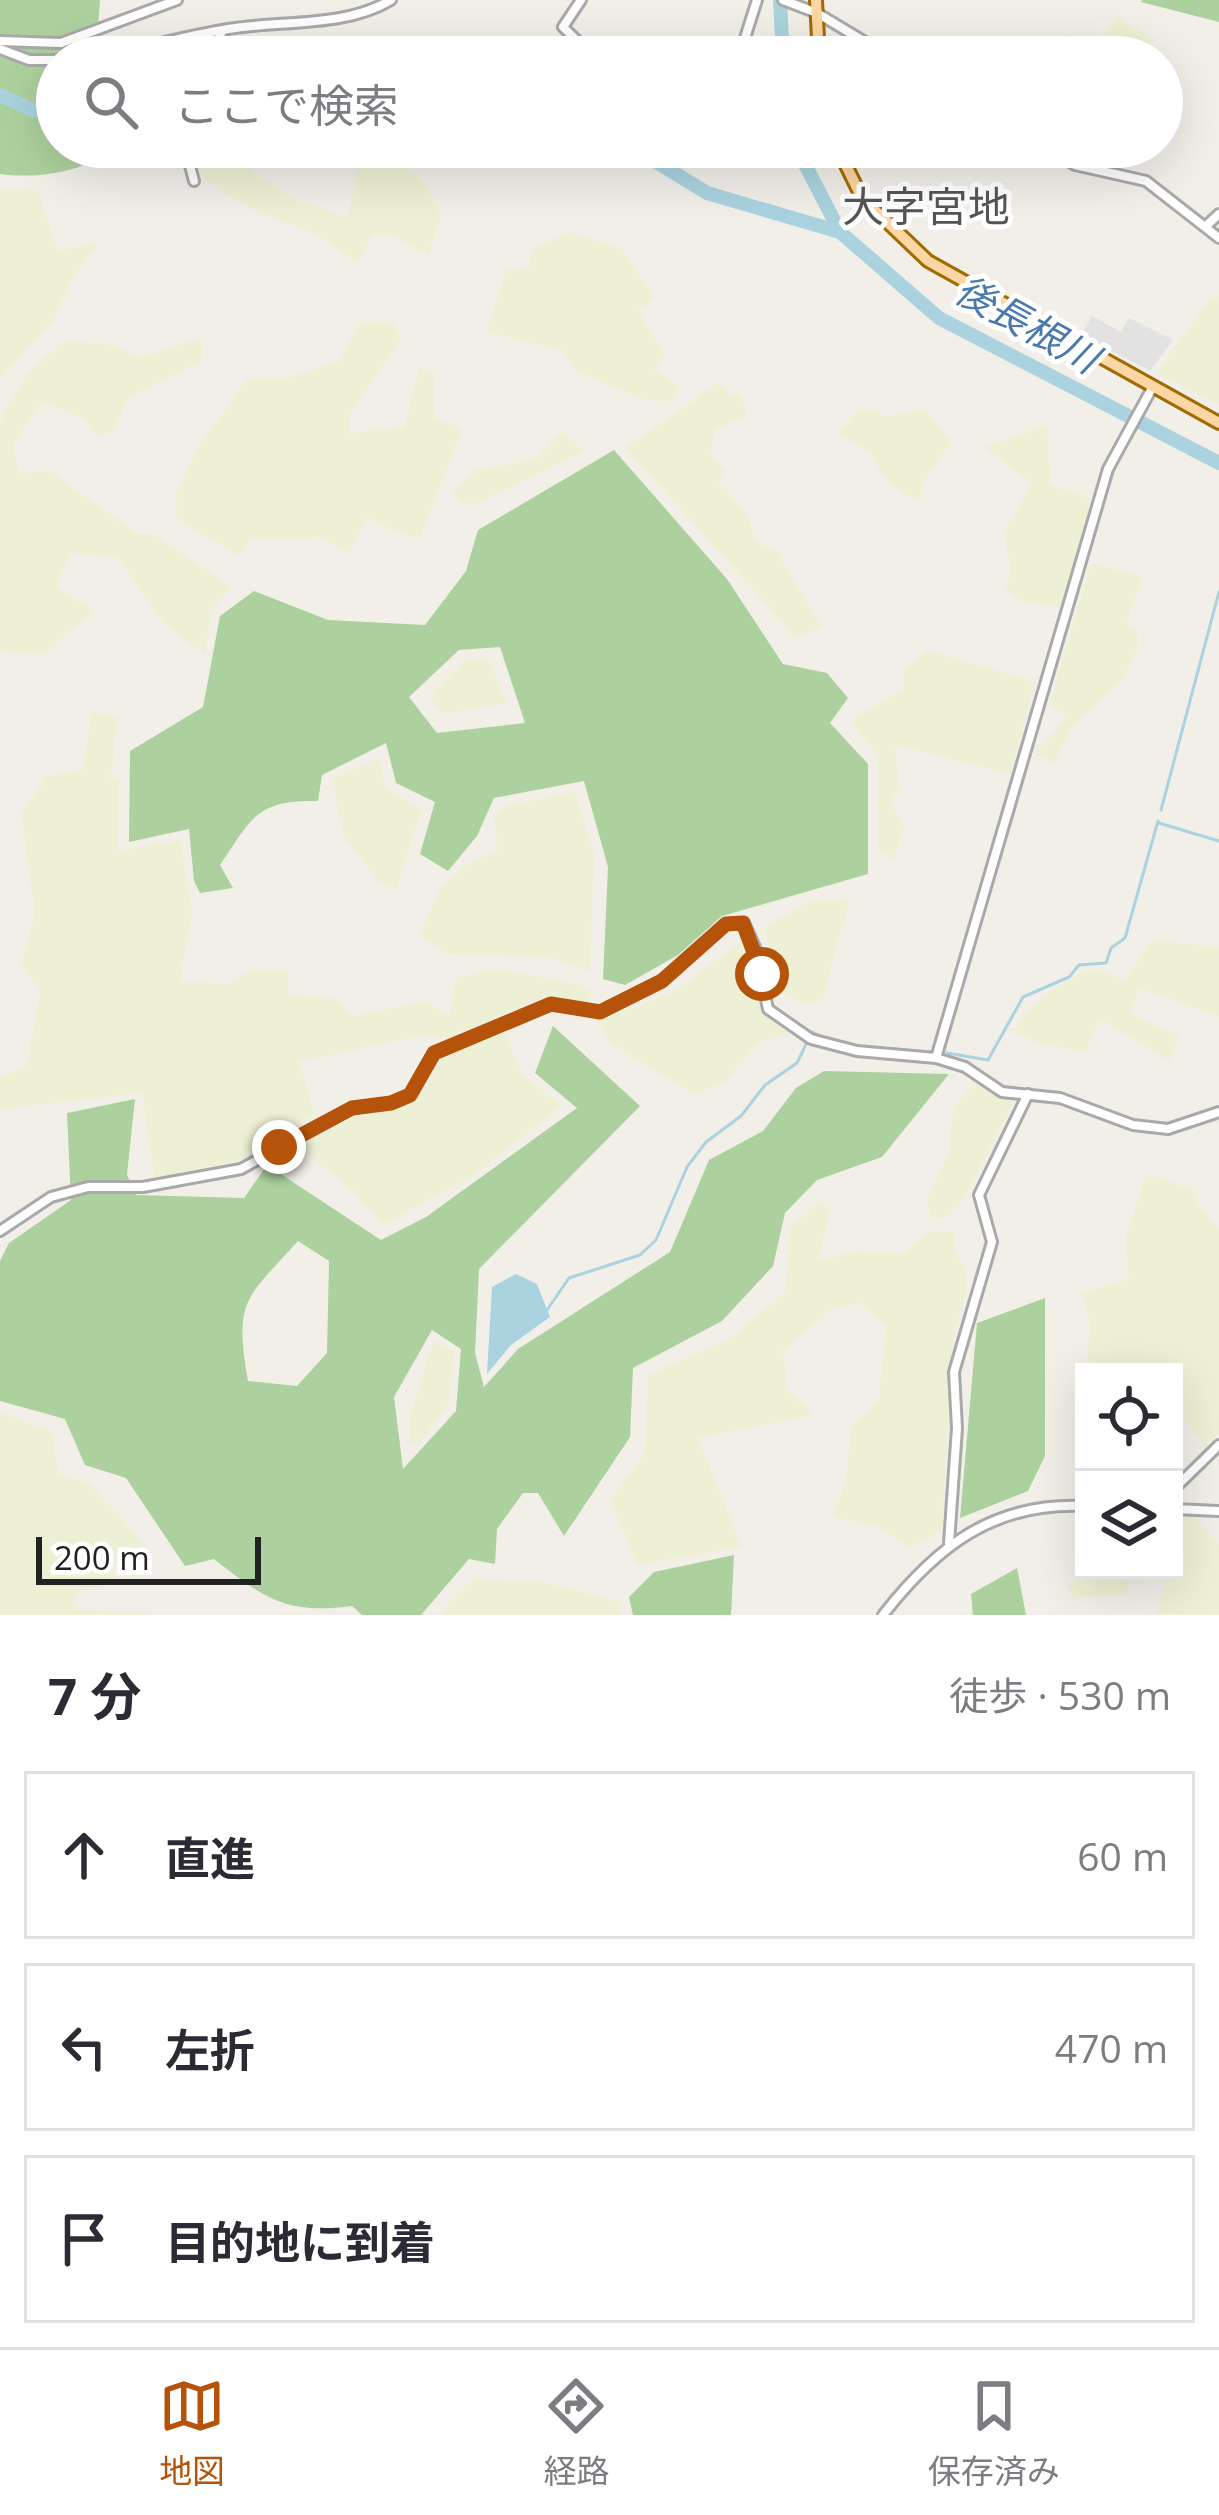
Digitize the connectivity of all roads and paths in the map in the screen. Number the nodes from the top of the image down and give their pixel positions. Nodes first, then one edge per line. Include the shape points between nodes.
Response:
1 (177, 0) edge
2 (391, 0) edge
3 (581, 0) edge
4 (757, 0) edge
5 (782, 0) edge
6 (816, 7) edge
7 (222, 30) junction
8 (80, 36) edge
9 (187, 36) edge
10 (220, 36) edge
11 (572, 36) edge
12 (746, 36) edge
13 (859, 36) edge
14 (36, 44) edge
15 (0, 45) edge
16 (36, 60) edge
17 (191, 168) edge
18 (846, 168) edge
19 (1089, 168) edge
20 (194, 181) dead end
21 (1219, 214) edge
22 (1206, 226) junction
23 (1219, 238) edge
24 (1151, 390) junction
25 (1219, 423) edge
26 (936, 1058) junction
27 (1028, 1094) junction
28 (1219, 1112) edge
29 (0, 1231) edge
30 (1219, 1445) edge
31 (1183, 1480) edge
32 (1075, 1507) edge
33 (1183, 1509) edge
34 (1219, 1511) edge
35 (949, 1543) junction
36 (883, 1615) edge

1 - 8 street
2 - 7 street via 362,14
3 - 11 street via 563,27
4 - 12 street
5 - 6 street
6 - 13 street
7 - 9 street
7 - 10 street
14 - 15 street
15 - 16 street
17 - 20 street
18 - 24 main road via 877,217 928,261
19 - 22 street via 1146,181
21 - 22 street
22 - 23 street
24 - 25 main road
24 - 26 street via 1125,434 1083,552
26 - 27 street via 1002,1092
26 - 29 street via 811,1040 768,1009 755,946 743,923 726,924 644,990 600,1012 551,1004 434,1053 410,1095 352,1108 241,1169 88,1187 51,1198
27 - 28 street via 1168,1129
27 - 35 street via 980,1195 992,1242 954,1372
30 - 31 street
32 - 35 street via 1022,1510
33 - 34 street
35 - 36 street

